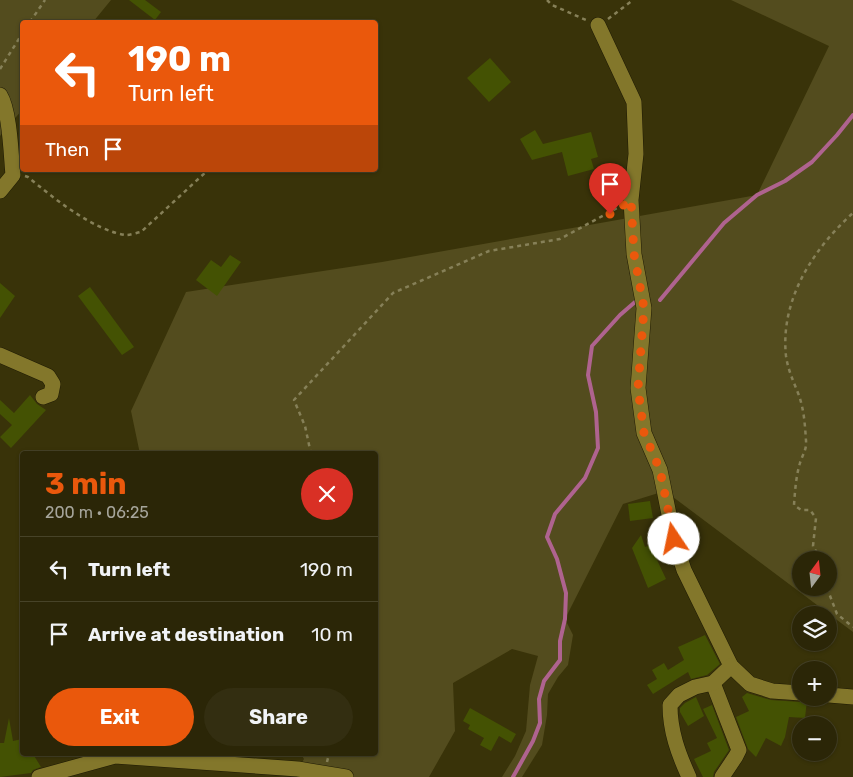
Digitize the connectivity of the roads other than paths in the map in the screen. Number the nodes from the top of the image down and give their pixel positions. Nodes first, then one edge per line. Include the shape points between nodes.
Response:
1 (598, 25) dead end
2 (0, 95) edge
3 (0, 191) edge
4 (0, 355) edge
5 (43, 397) dead end
6 (731, 666) junction
7 (713, 683) junction
8 (792, 692) edge
9 (837, 696) edge
10 (853, 697) edge
11 (39, 777) edge
12 (346, 777) edge
13 (689, 777) edge
14 (722, 777) edge

1 - 6 street via 634,102 636,154 631,200 634,254 644,308 638,388 644,433 660,470 684,570
2 - 3 street via 8,128 13,175
4 - 5 street via 48,376 53,384 51,394
6 - 7 street
6 - 8 street via 750,684 772,691
7 - 13 street via 694,687 679,695 670,705 670,724 676,749
7 - 14 street via 739,750
9 - 10 street
11 - 12 street via 115,756 298,769

